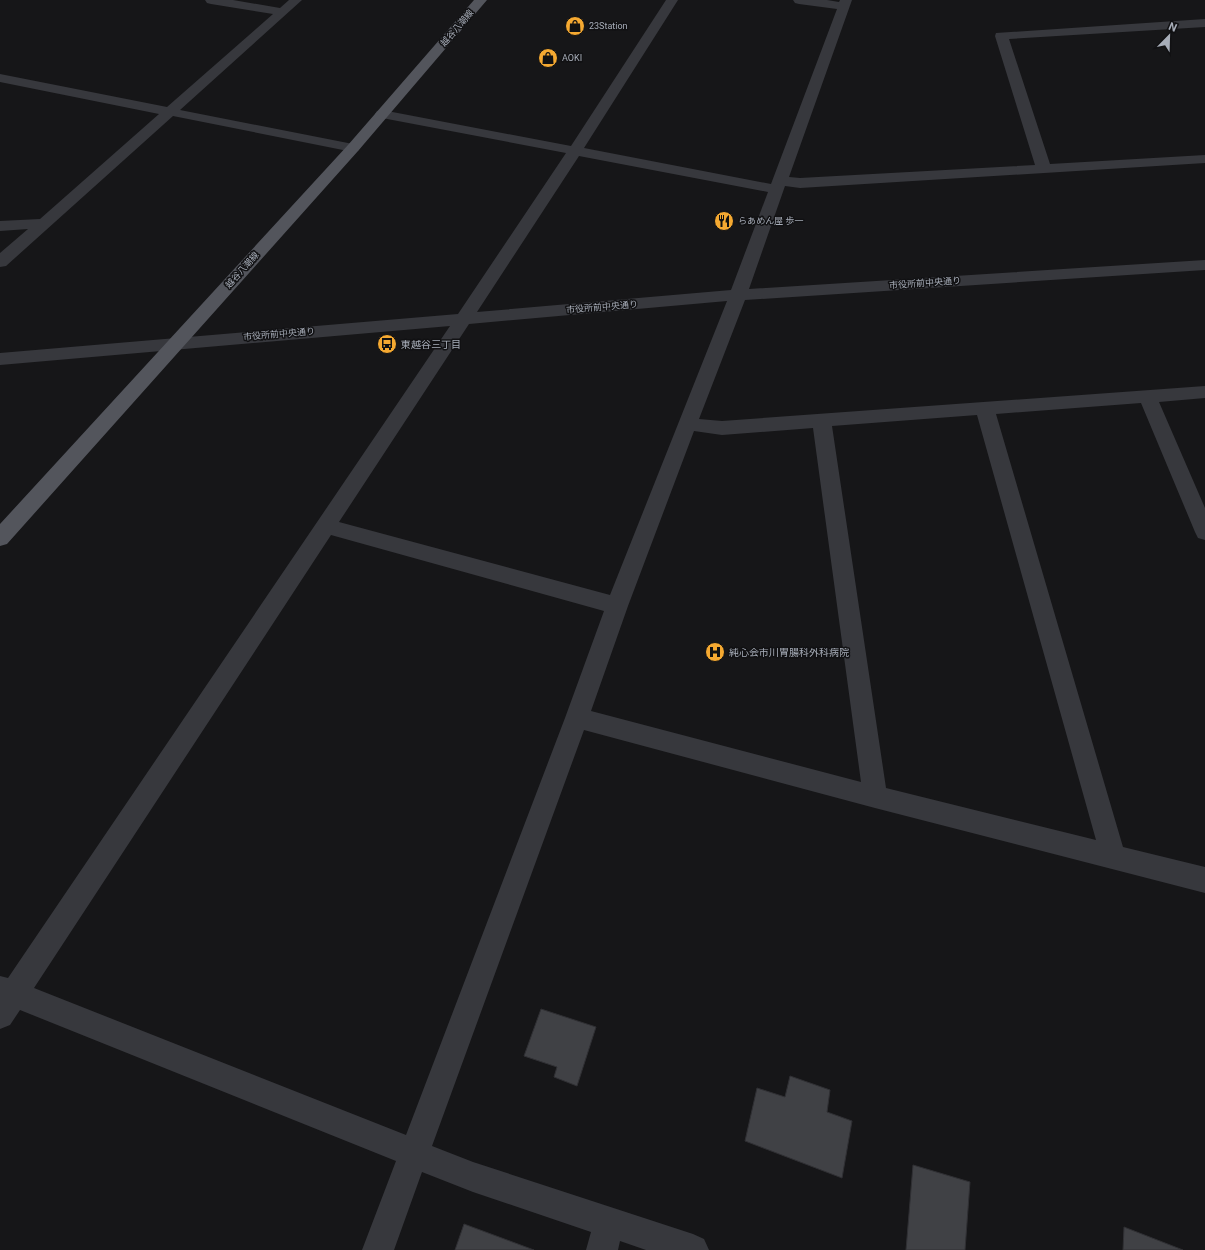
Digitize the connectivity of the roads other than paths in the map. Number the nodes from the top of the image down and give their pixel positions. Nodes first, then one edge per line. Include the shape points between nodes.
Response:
1 (211, 0) edge
2 (296, 0) edge
3 (481, 0) edge
4 (672, 0) edge
5 (799, 0) edge
6 (845, 3) edge
7 (282, 12) junction
8 (1205, 23) edge
9 (0, 78) edge
10 (169, 112) junction
11 (382, 114) junction
12 (353, 148) junction
13 (575, 151) junction
14 (1205, 159) edge
15 (1044, 168) junction
16 (777, 185) junction
17 (44, 223) junction
18 (0, 226) edge
19 (0, 262) edge
20 (1205, 265) edge
21 (738, 295) junction
22 (463, 318) junction
23 (175, 343) junction
24 (0, 359) edge
25 (1205, 392) edge
26 (1147, 396) junction
27 (985, 409) junction
28 (822, 421) junction
29 (688, 424) junction
30 (325, 526) junction
31 (1205, 532) edge
32 (0, 538) edge
33 (617, 606) junction
34 (577, 718) junction
35 (875, 797) junction
36 (1113, 856) junction
37 (1205, 880) edge
38 (5, 999) edge
39 (413, 1153) junction
40 (605, 1236) edge
41 (378, 1250) edge
42 (693, 1250) edge

1 - 7 street
2 - 7 street
3 - 11 main road, 越谷八潮線
4 - 13 street
5 - 6 street
6 - 16 street
7 - 10 street
8 - 15 street via 1001,36
9 - 10 street
10 - 12 street
10 - 17 street
11 - 12 main road, 越谷八潮線
11 - 13 street
12 - 23 main road, 越谷八潮線
13 - 16 street
13 - 22 street
14 - 15 street
15 - 16 street
16 - 21 street
17 - 18 street
17 - 19 street
20 - 21 street, 市役所前中央通り
21 - 22 street, 市役所前中央通り
21 - 29 street
22 - 23 street, 市役所前中央通り
22 - 30 street
23 - 24 street, 市役所前中央通り
23 - 32 main road, 越谷八潮線
25 - 26 street
26 - 27 street
26 - 31 street
27 - 28 street
27 - 36 street
28 - 29 street via 722,428
28 - 35 street
29 - 33 street
30 - 33 street
30 - 38 street
33 - 34 street
34 - 35 street
34 - 39 street
35 - 36 street
36 - 37 street
38 - 39 street
39 - 40 street
39 - 41 street
40 - 42 street

